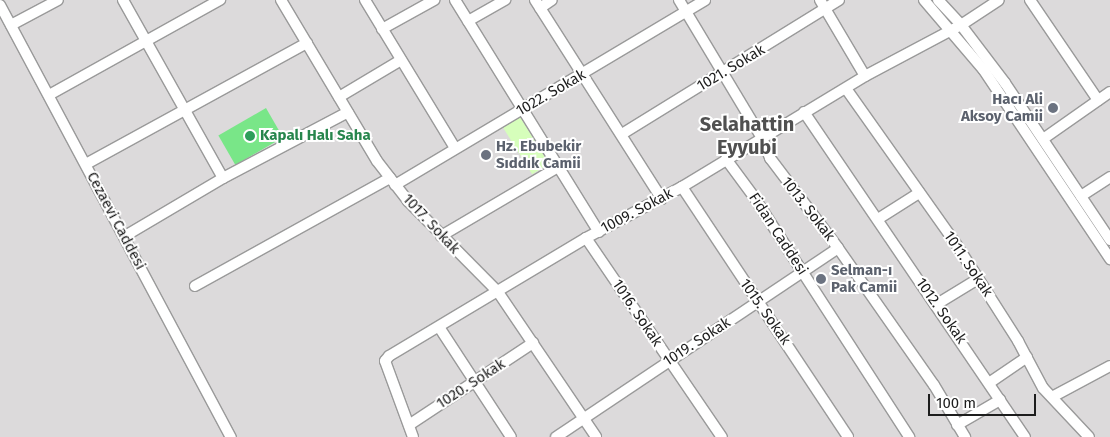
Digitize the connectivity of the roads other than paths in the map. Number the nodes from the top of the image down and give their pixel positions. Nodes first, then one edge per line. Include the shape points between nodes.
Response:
1 (58, 0) edge
2 (122, 0) edge
3 (220, 0) edge
4 (281, 0) edge
5 (365, 0) edge
6 (434, 0) edge
7 (455, 0) edge
8 (505, 0) edge
9 (552, 0) edge
10 (679, 0) edge
11 (705, 0) edge
12 (820, 0) edge
13 (839, 0) edge
14 (924, 0) edge
15 (938, 0) edge
16 (999, 0) edge
17 (1030, 0) edge
18 (538, 4) edge
19 (0, 5) edge
20 (826, 9) junction
21 (687, 13) junction
22 (468, 21) junction
23 (961, 25) junction
24 (11, 26) junction
25 (951, 28) junction
26 (382, 29) junction
27 (146, 41) junction
28 (307, 43) junction
29 (401, 60) junction
30 (724, 74) junction
31 (582, 75) junction
32 (865, 76) junction
33 (847, 90) junction
34 (1110, 92) edge
35 (48, 95) junction
36 (339, 97) junction
37 (1098, 100) junction
38 (521, 110) junction
39 (185, 111) junction
40 (348, 112) junction
41 (804, 112) junction
42 (622, 134) junction
43 (762, 138) junction
44 (1043, 139) junction
45 (455, 148) junction
46 (726, 159) junction
47 (86, 164) junction
48 (558, 167) junction
49 (1110, 177) edge
50 (223, 178) junction
51 (393, 181) junction
52 (682, 187) junction
53 (919, 193) junction
54 (1081, 196) junction
55 (662, 199) junction
56 (878, 219) junction
57 (599, 232) junction
58 (124, 236) junction
59 (441, 236) junction
60 (586, 238) junction
61 (1110, 240) edge
62 (838, 248) junction
63 (1110, 259) edge
64 (803, 271) junction
65 (978, 279) junction
66 (195, 286) dead end
67 (498, 292) junction
68 (756, 301) junction
69 (937, 304) junction
70 (439, 327) junction
71 (533, 343) junction
72 (1027, 357) junction
73 (668, 360) junction
74 (1110, 366) edge
75 (475, 382) junction
76 (989, 382) junction
77 (1052, 397) junction
78 (1000, 400) junction
79 (582, 419) junction
80 (957, 424) junction
81 (409, 425) junction
82 (232, 437) edge
83 (413, 437) edge
84 (511, 437) edge
85 (556, 437) edge
86 (596, 437) edge
87 (722, 437) edge
88 (848, 437) edge
89 (909, 437) edge
90 (965, 437) edge
91 (1025, 437) edge
92 (1089, 437) edge

1 - 24 street
2 - 27 street
3 - 27 street
4 - 28 street, 1017. Sokak
5 - 26 street
6 - 26 street
7 - 22 street
8 - 22 street
9 - 18 street
10 - 21 street, 1013. Sokak
11 - 21 street, 1022. Sokak
12 - 20 street
13 - 20 street, 1021. Sokak
14 - 25 street
15 - 23 street
16 - 23 street, 1009. Sokak
17 - 37 street
18 - 31 street
19 - 24 street, Cezaevi Caddesi
20 - 30 street, 1021. Sokak
20 - 32 street
21 - 30 street, 1013. Sokak
21 - 31 street, 1022. Sokak
22 - 38 street
23 - 25 street, 1009. Sokak
23 - 44 street
24 - 35 street, Cezaevi Caddesi
25 - 32 street, 1009. Sokak
25 - 63 street via 983,68
26 - 29 street
27 - 35 street
27 - 39 street
28 - 36 street, 1017. Sokak
28 - 39 street
29 - 36 street
29 - 45 street
30 - 42 street, 1021. Sokak
30 - 43 street, 1013. Sokak
31 - 38 street, 1022. Sokak
31 - 42 street
32 - 33 street, 1009. Sokak
33 - 41 street, 1009. Sokak
33 - 53 street, 1011. Sokak
34 - 37 street
35 - 47 street, Cezaevi Caddesi
36 - 40 street, 1017. Sokak
37 - 44 street
38 - 45 street, 1022. Sokak
38 - 48 street
39 - 47 street
39 - 50 street
40 - 50 street
40 - 51 street, 1017. Sokak
41 - 43 street, 1009. Sokak
41 - 56 street, 1012. Sokak
42 - 55 street
43 - 46 street, 1009. Sokak
43 - 62 street, 1013. Sokak via 770,158
44 - 54 street
45 - 51 street, 1022. Sokak
46 - 52 street, 1009. Sokak
46 - 64 street, Fidan Caddesi
47 - 58 street, Cezaevi Caddesi
48 - 57 street
48 - 59 street
49 - 54 street
50 - 58 street
51 - 59 street, 1017. Sokak
51 - 66 street, 1022. Sokak
52 - 55 street, 1009. Sokak
52 - 68 street, 1015. Sokak
53 - 56 street
53 - 65 street, 1011. Sokak
54 - 61 street
55 - 57 street, 1009. Sokak
56 - 69 street, 1012. Sokak
57 - 60 street, 1009. Sokak
58 - 82 street, Cezaevi Caddesi
59 - 67 street, 1017. Sokak
60 - 67 street, 1009. Sokak
60 - 73 street, 1016. Sokak
62 - 64 street, 1019. Sokak
62 - 80 street, 1013. Sokak via 934,385
64 - 68 street, 1019. Sokak
64 - 89 street, Fidan Caddesi
65 - 69 street
65 - 72 street, 1011. Sokak
67 - 70 street, 1009. Sokak
67 - 71 street, 1017. Sokak
68 - 73 street, 1019. Sokak
68 - 88 street, 1015. Sokak
69 - 76 street, 1012. Sokak
70 - 75 street
70 - 81 street, 1009. Sokak via 385,361
71 - 75 street, 1020. Sokak
71 - 79 street, 1017. Sokak
72 - 76 street
72 - 77 street, 1011. Sokak via 1043,388
73 - 79 street, 1019. Sokak
73 - 87 street, 1016. Sokak
74 - 77 street
75 - 81 street, 1020. Sokak
75 - 84 street
76 - 78 street, 1012. Sokak
77 - 92 street, 1011. Sokak
78 - 80 street
78 - 91 street, 1012. Sokak
79 - 85 street, 1019. Sokak
79 - 86 street, 1017. Sokak
80 - 90 street, 1013. Sokak
81 - 83 street, 1009. Sokak

